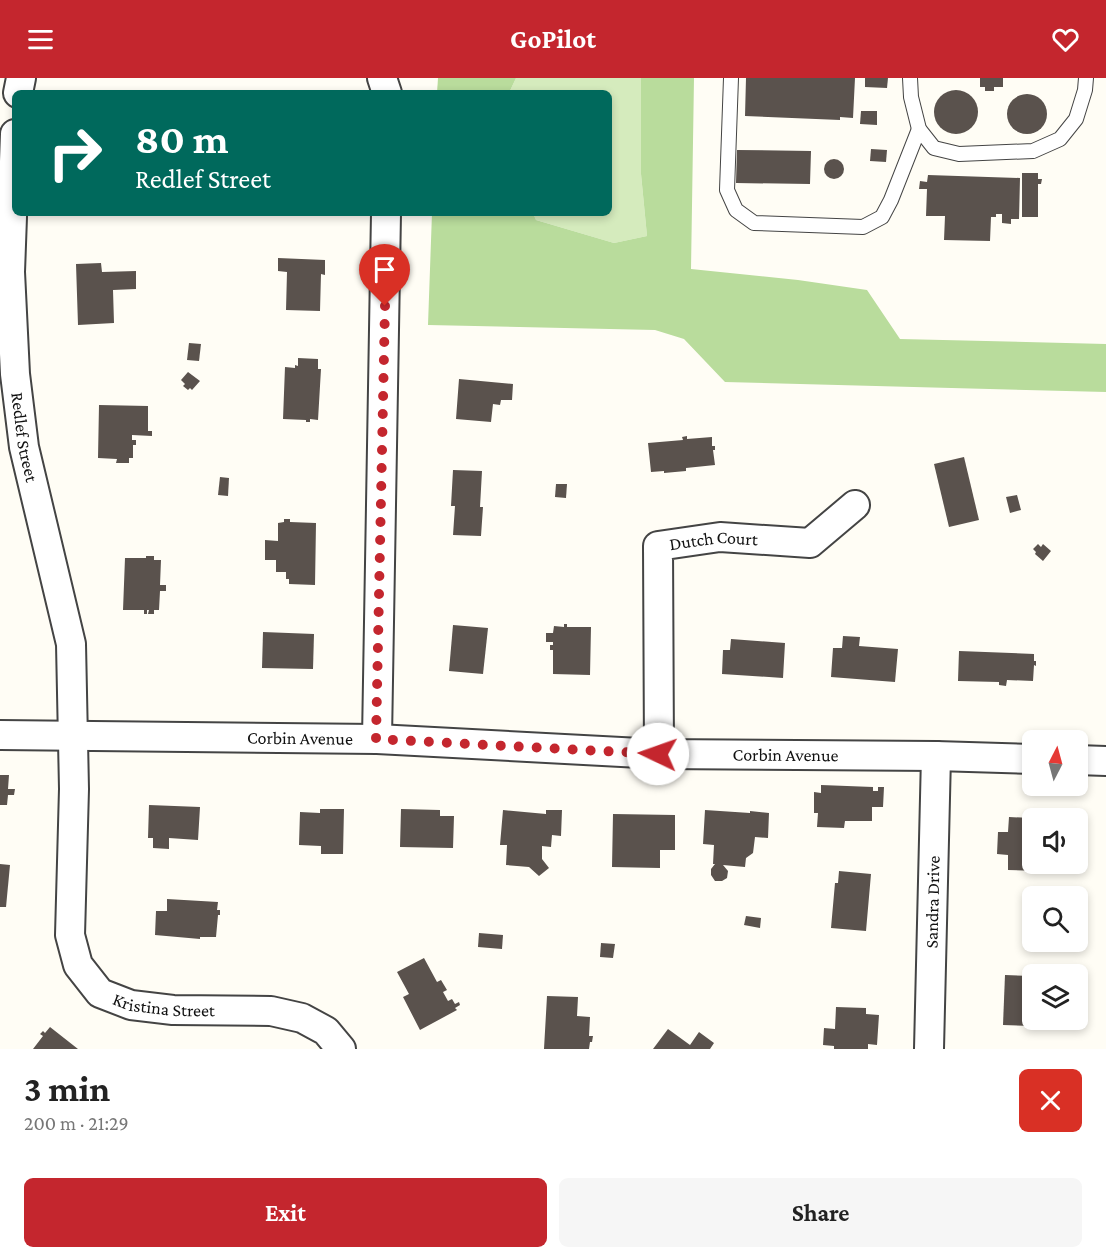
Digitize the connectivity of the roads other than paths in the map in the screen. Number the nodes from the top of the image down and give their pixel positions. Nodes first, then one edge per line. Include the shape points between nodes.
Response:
1 (731, 78) edge
2 (910, 78) edge
3 (1086, 78) edge
4 (919, 129) junction
5 (12, 216) edge
6 (386, 216) edge
7 (855, 505) dead end
8 (0, 735) edge
9 (73, 736) junction
10 (376, 739) junction
11 (658, 754) junction
12 (936, 756) junction
13 (1022, 759) edge
14 (1088, 760) edge
15 (1106, 761) edge
16 (341, 1049) edge
17 (929, 1049) edge

1 - 4 lane via 727,190 736,210 754,223 863,227 882,217
2 - 4 lane
3 - 4 lane via 1076,119 1060,139 1033,151 959,154 934,148
5 - 9 street, Redlef Street via 10,272 15,374 24,447 71,644
6 - 10 street
7 - 11 street, Dutch Court via 810,543 720,537 658,546
8 - 9 street, Corbin Avenue
9 - 10 street, Corbin Avenue
9 - 16 street, Kristina Street via 70,935 78,965 100,993 131,1005 173,1010 271,1011 302,1018 326,1031
10 - 11 street, Corbin Avenue
11 - 12 street, Corbin Avenue
12 - 13 street, Corbin Avenue
12 - 17 street, Sandra Drive
14 - 15 street

